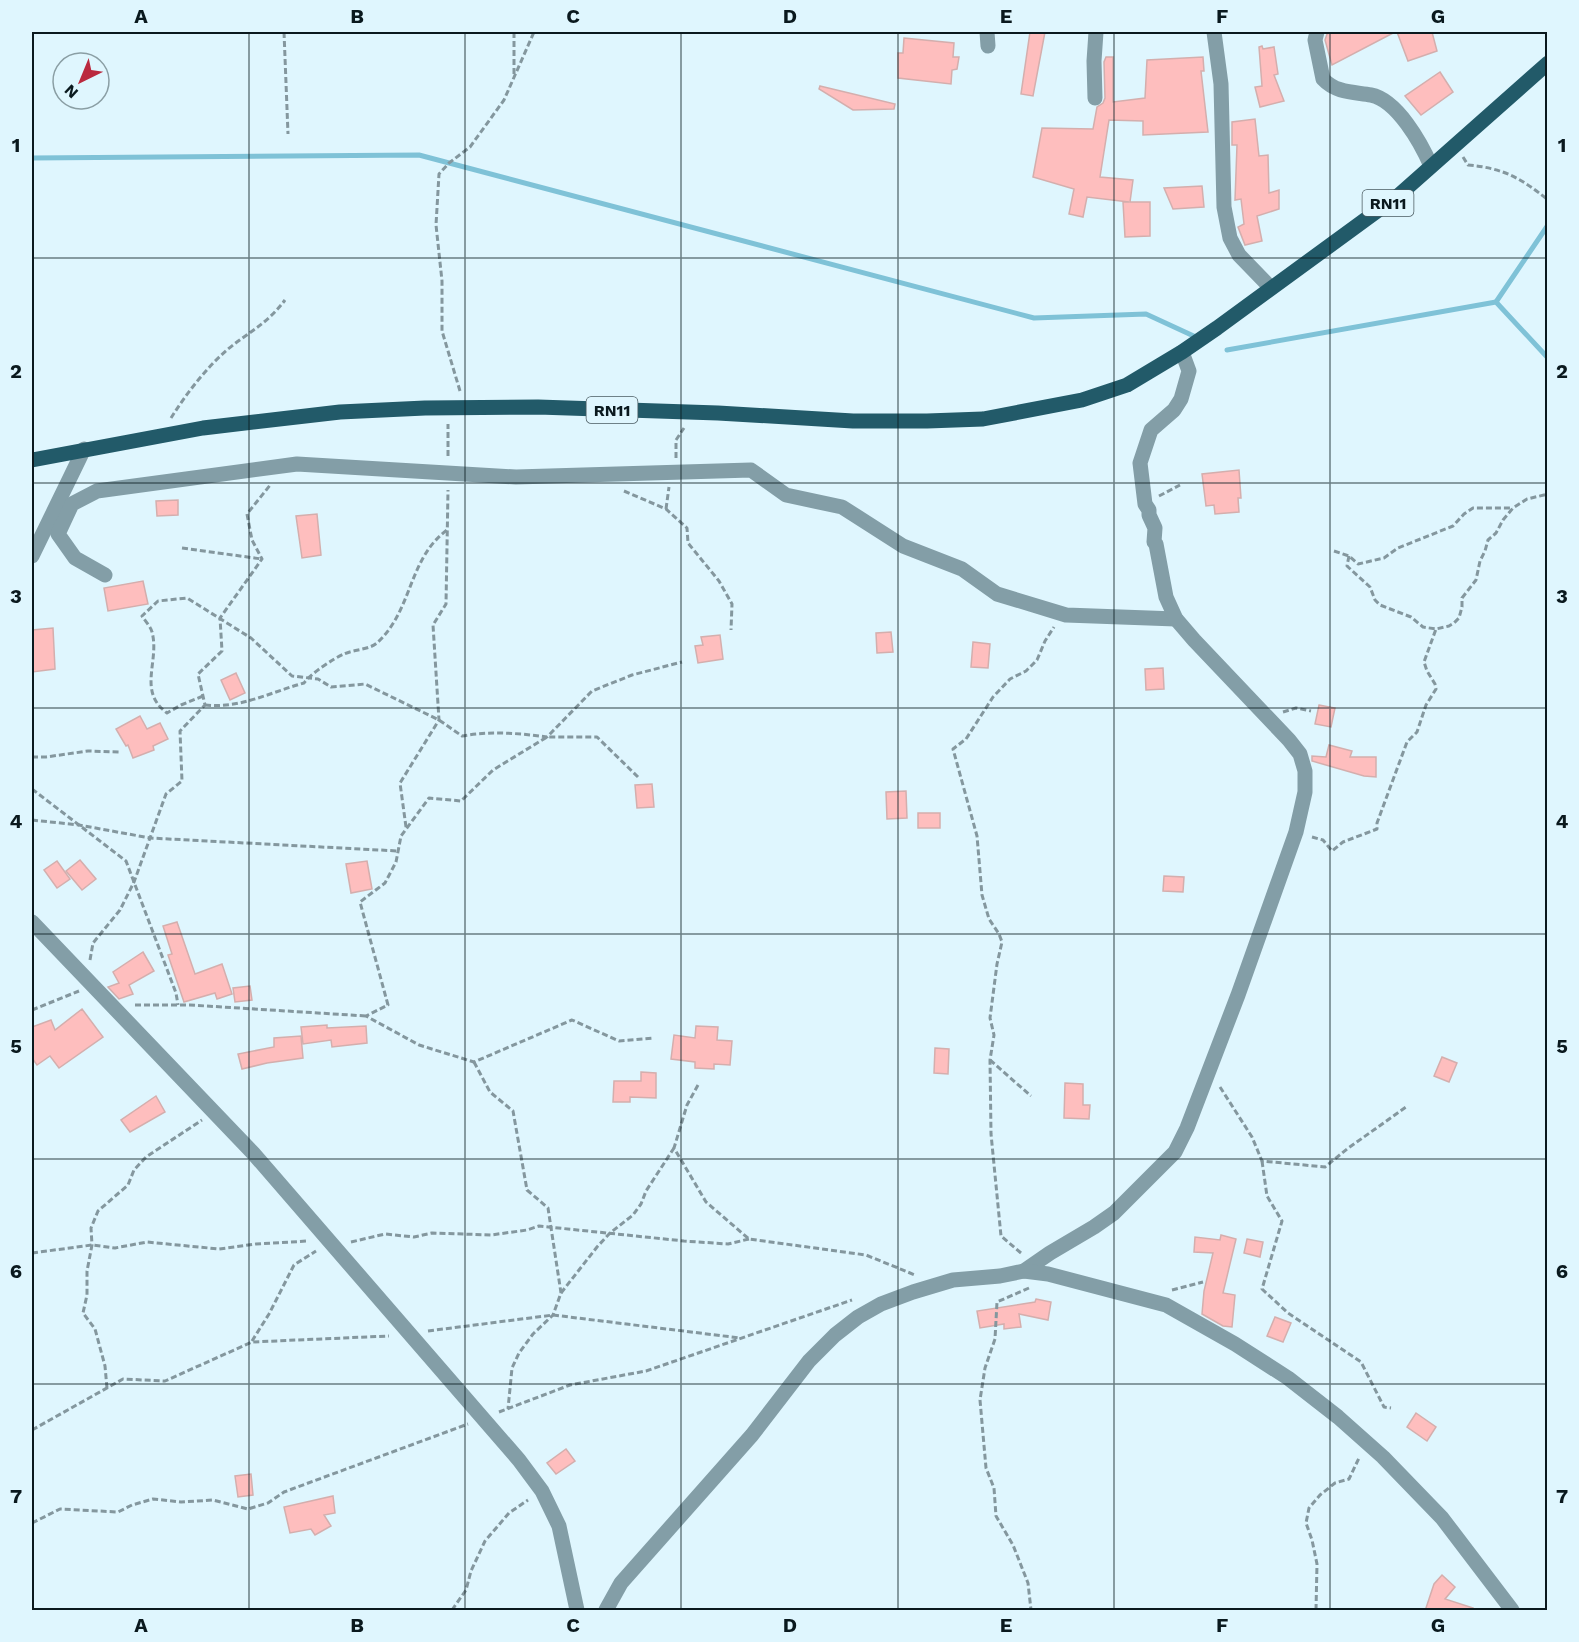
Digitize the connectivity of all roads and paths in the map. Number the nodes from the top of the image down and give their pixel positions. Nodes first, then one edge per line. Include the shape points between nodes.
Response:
1 (284, 32) edge
2 (514, 32) edge
3 (534, 32) edge
4 (1096, 32) edge
5 (1214, 32) edge
6 (1317, 32) edge
7 (1548, 63) edge
8 (514, 76) junction
9 (1095, 98) dead end
10 (288, 134) dead end
11 (1456, 145) junction
12 (1431, 166) junction
13 (1548, 200) edge
14 (1271, 288) junction
15 (285, 300) dead end
16 (1182, 352) junction
17 (465, 407) junction
18 (449, 408) junction
19 (694, 412) junction
20 (161, 435) junction
21 (84, 449) junction
22 (32, 460) edge
23 (285, 466) junction
24 (448, 473) junction
25 (669, 473) junction
26 (616, 488) dead end
27 (1548, 494) edge
28 (1513, 508) junction
29 (666, 509) junction
30 (447, 530) junction
31 (182, 548) dead end
32 (1334, 551) dead end
33 (32, 556) edge
34 (1349, 556) junction
35 (262, 559) junction
36 (105, 575) dead end
37 (1066, 615) junction
38 (220, 618) junction
39 (1176, 619) junction
40 (1436, 629) junction
41 (731, 630) dead end
42 (682, 662) dead end
43 (308, 677) junction
44 (203, 696) junction
45 (205, 705) junction
46 (1311, 711) dead end
47 (1267, 718) junction
48 (439, 720) junction
49 (547, 737) junction
50 (118, 752) dead end
51 (32, 757) edge
52 (638, 777) dead end
53 (32, 789) edge
54 (32, 820) edge
55 (79, 825) junction
56 (406, 829) junction
57 (1296, 832) junction
58 (150, 838) junction
59 (398, 851) junction
60 (134, 882) junction
61 (32, 922) edge
62 (92, 985) junction
63 (178, 1005) junction
64 (112, 1006) junction
65 (32, 1010) edge
66 (366, 1016) junction
67 (653, 1038) dead end
68 (990, 1060) junction
69 (474, 1062) junction
70 (1209, 1070) junction
71 (698, 1085) dead end
72 (1031, 1096) dead end
73 (1406, 1107) dead end
74 (213, 1111) junction
75 (674, 1148) junction
76 (1262, 1161) junction
77 (551, 1229) junction
78 (610, 1233) junction
79 (328, 1239) junction
80 (749, 1239) junction
81 (92, 1245) junction
82 (32, 1252) edge
83 (1029, 1268) junction
84 (1048, 1274) junction
85 (908, 1280) dead end
86 (561, 1293) junction
87 (853, 1299) dead end
88 (553, 1315) junction
89 (410, 1334) junction
90 (742, 1338) junction
91 (252, 1342) junction
92 (107, 1388) junction
93 (1391, 1408) dead end
94 (508, 1409) junction
95 (482, 1418) junction
96 (32, 1430) edge
97 (1360, 1436) junction
98 (542, 1491) junction
99 (32, 1523) edge
100 (452, 1611) edge
101 (577, 1611) edge
102 (606, 1611) edge
103 (1031, 1611) edge
104 (1316, 1611) edge
105 (1512, 1611) edge

1 - 10 path
2 - 8 path
3 - 8 path
4 - 9 street
5 - 14 street via 1221,84 1224,207 1230,238 1239,255
6 - 12 street via 1323,79 1336,89 1374,95 1393,107
7 - 11 main road, RN11
8 - 17 path via 504,100 477,138 439,174 436,225 442,331
11 - 12 main road, RN11
11 - 13 path via 1468,165 1490,167 1524,181
12 - 14 main road, RN11 via 1399,195
14 - 16 main road, RN11
15 - 20 path via 272,317 227,350 199,379
16 - 19 main road, RN11 via 1127,385 1082,400 983,419 854,421
16 - 39 street via 1189,371 1181,399 1151,430 1140,463 1166,597
17 - 18 main road, RN11
17 - 19 main road, RN11
18 - 20 main road, RN11 via 340,412
18 - 24 path
19 - 25 path via 676,440 676,459
20 - 21 main road, RN11
21 - 22 main road, RN11
21 - 33 street
23 - 24 street
23 - 35 path via 247,514 252,540
23 - 36 street via 97,492 72,504 58,534 75,558
24 - 25 street via 516,477
24 - 30 path
25 - 29 path
25 - 37 street via 751,470 786,495 842,507 903,546 962,569 997,594
26 - 29 path
27 - 28 path via 1527,499
28 - 34 path via 1473,508 1453,526 1398,548 1384,558 1358,564
28 - 40 path via 1488,540 1476,580 1462,598 1459,618
29 - 41 path via 687,528 688,543 732,604
30 - 43 path via 424,554 403,606 386,634 376,644 345,653
30 - 48 path via 446,604 433,625
31 - 35 path
32 - 34 path
34 - 40 path via 1347,566 1370,587 1375,600 1423,627
35 - 38 path
37 - 39 street
37 - 68 path via 1045,641 1036,660 993,697 966,740 952,749 977,836 982,894 989,919 1002,942 990,1018 994,1035
38 - 43 path via 251,638 292,676
38 - 44 path via 222,651 198,675
38 - 44 path via 187,598 158,601 142,616 152,631 152,692 158,706 167,713
39 - 47 street
40 - 57 path via 1424,662 1436,689 1417,732 1407,742 1377,829 1343,842 1332,851 1323,840
42 - 49 path via 592,691
43 - 45 path via 304,683 270,696 222,707
43 - 48 path via 331,687 365,684
44 - 45 path
45 - 58 path via 180,731 182,781 166,794
46 - 47 path via 1296,708
47 - 57 street via 1300,754 1305,771 1305,792
48 - 49 path via 462,736 516,732
48 - 56 path via 400,783
49 - 52 path via 597,737
49 - 56 path via 493,770 461,801 429,798
50 - 51 path
53 - 55 path
54 - 55 path
55 - 58 path
55 - 60 path via 126,861
56 - 59 path
57 - 70 street
58 - 59 path
58 - 60 path
59 - 66 path via 385,883 360,902 388,1005
60 - 62 path via 120,910 93,943
60 - 63 path
61 - 62 street
62 - 64 street
62 - 65 path
63 - 64 path
63 - 66 path
64 - 74 street
66 - 69 path via 419,1045
67 - 69 path via 619,1041 572,1020
68 - 72 path
68 - 83 path via 991,1134 1001,1236
69 - 77 path via 490,1092 513,1111 527,1190 548,1208
70 - 76 path via 1252,1137
70 - 83 street via 1175,1152 1114,1213
71 - 75 path via 687,1105
73 - 76 path via 1325,1167
74 - 79 street
74 - 81 path via 146,1157 134,1170 128,1185 98,1211 91,1228
75 - 78 path via 633,1215
75 - 80 path via 706,1202
76 - 93 path via 1267,1196 1282,1221 1262,1289 1288,1313 1361,1362 1384,1407
77 - 78 path
77 - 79 path via 539,1226 491,1235 384,1234 354,1242
77 - 86 path
78 - 80 path via 728,1244
78 - 86 path
79 - 81 path via 219,1249 147,1242 115,1248
79 - 89 street
79 - 91 path via 294,1265
80 - 85 path via 866,1255 919,1276
81 - 82 path
81 - 92 path via 83,1313 95,1329
83 - 84 street
83 - 102 street via 1000,1276 953,1280 913,1292 881,1304 835,1335 809,1361 753,1435 621,1583
84 - 97 street via 1166,1305 1288,1378
84 - 103 path via 1033,1286 997,1302 995,1339 980,1400 986,1468 994,1488 996,1516 1028,1583
86 - 88 path
87 - 90 path
88 - 89 path
88 - 90 path
88 - 94 path via 519,1353 512,1368
89 - 91 path
89 - 95 street
90 - 94 path via 646,1371 570,1385
91 - 92 path via 165,1381 123,1379
92 - 96 path
94 - 95 path
95 - 98 street
95 - 99 path via 248,1509 213,1500 153,1499 118,1512 60,1509
97 - 104 path via 1359,1459 1349,1479 1335,1483 1309,1508 1306,1523 1317,1564
97 - 105 street via 1442,1518
98 - 100 path via 509,1513 485,1541 466,1590
98 - 101 street via 559,1526

